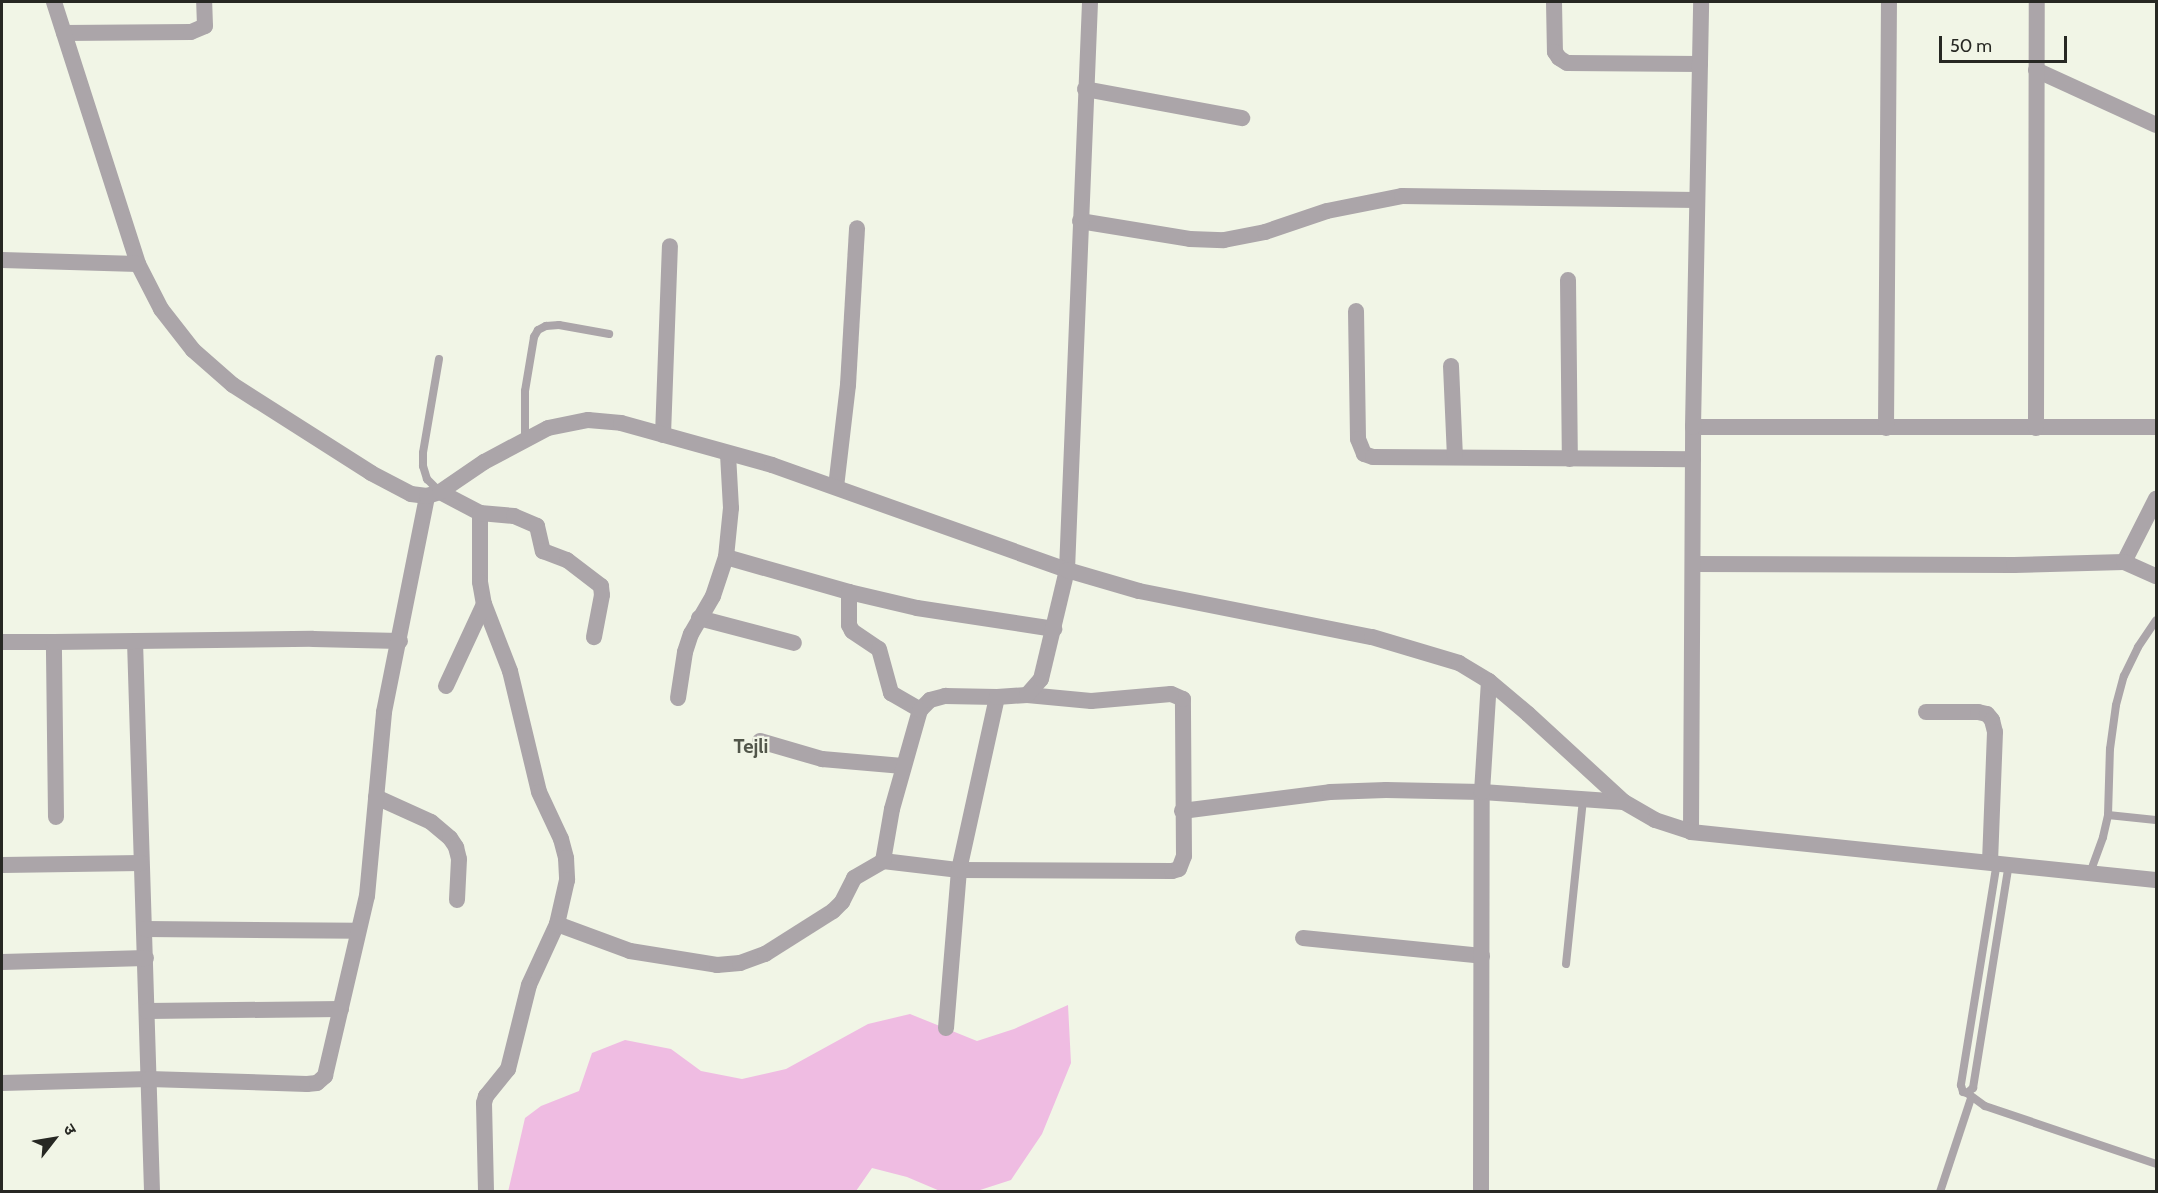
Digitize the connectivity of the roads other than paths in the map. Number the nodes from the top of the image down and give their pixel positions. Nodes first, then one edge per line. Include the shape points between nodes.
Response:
1 (54, 2) edge
2 (204, 2) edge
3 (1090, 2) edge
4 (1554, 2) edge
5 (1701, 2) edge
6 (1889, 2) edge
7 (2037, 2) edge
8 (64, 33) junction
9 (1700, 64) junction
10 (2036, 69) junction
11 (1085, 88) junction
12 (1242, 118) dead end
13 (2157, 125) edge
14 (1697, 200) junction
15 (1080, 221) junction
16 (857, 228) dead end
17 (670, 246) dead end
18 (2, 260) edge
19 (138, 264) junction
20 (1568, 280) dead end
21 (1356, 310) dead end
22 (609, 333) dead end
23 (439, 359) dead end
24 (1451, 366) dead end
25 (1694, 427) junction
26 (2157, 427) edge
27 (1886, 428) junction
28 (2036, 428) junction
29 (663, 435) junction
30 (525, 440) junction
31 (728, 454) junction
32 (1455, 456) junction
33 (1570, 459) junction
34 (1693, 459) junction
35 (836, 488) junction
36 (434, 494) junction
37 (2157, 499) edge
38 (480, 513) junction
39 (726, 557) junction
40 (2124, 562) junction
41 (1693, 564) junction
42 (1067, 570) junction
43 (2157, 576) edge
44 (849, 592) junction
45 (484, 604) junction
46 (699, 618) junction
47 (2157, 620) edge
48 (1054, 629) junction
49 (594, 637) dead end
50 (135, 641) junction
51 (400, 641) junction
52 (2, 642) edge
53 (54, 642) junction
54 (794, 643) dead end
55 (1490, 681) junction
56 (447, 686) dead end
57 (1027, 695) junction
58 (997, 697) junction
59 (678, 698) dead end
60 (920, 710) junction
61 (1926, 712) dead end
62 (760, 741) dead end
63 (903, 766) junction
64 (1482, 792) junction
65 (376, 797) junction
66 (1583, 799) junction
67 (1624, 802) junction
68 (1182, 811) junction
69 (2108, 815) junction
70 (56, 817) dead end
71 (2157, 820) edge
72 (1691, 832) junction
73 (883, 861) junction
74 (1999, 862) junction
75 (141, 863) junction
76 (2, 865) edge
77 (959, 870) junction
78 (2090, 873) junction
79 (2157, 880) edge
80 (457, 900) dead end
81 (557, 924) junction
82 (145, 929) junction
83 (358, 931) junction
84 (1303, 938) dead end
85 (1482, 956) junction
86 (146, 958) junction
87 (2, 962) edge
88 (1566, 964) dead end
89 (341, 1009) junction
90 (147, 1011) junction
91 (946, 1028) dead end
92 (149, 1079) junction
93 (2, 1083) edge
94 (1969, 1096) junction
95 (2157, 1164) edge
96 (152, 1191) edge
97 (486, 1191) edge
98 (1481, 1191) edge
99 (1940, 1191) edge

1 - 8 street
2 - 8 street via 205,26 191,32
3 - 11 street
4 - 9 street via 1555,52 1567,63
5 - 9 street
6 - 27 street
7 - 10 street
8 - 19 street
9 - 14 street
10 - 13 street
10 - 28 street
11 - 12 street
11 - 15 street
14 - 15 street via 1402,196 1350,205 1265,232 1224,240 1190,239
14 - 25 street
15 - 42 street
16 - 35 street via 848,385
17 - 29 street
18 - 19 street
19 - 36 street via 161,309 193,350 232,385 411,495
20 - 33 street
21 - 32 street via 1360,448 1364,454
22 - 30 lane via 559,325 538,330 525,391
23 - 36 lane via 423,459
24 - 32 street
25 - 27 street
25 - 34 street
26 - 28 street
27 - 28 street
29 - 30 street via 621,423 588,420 548,428
29 - 31 street
30 - 36 street
31 - 35 street
31 - 39 street via 730,508
32 - 33 street
33 - 34 street
34 - 41 street
35 - 42 street
36 - 38 street
36 - 51 street
37 - 40 street
38 - 45 street via 480,582
38 - 49 street via 514,516 537,526 543,551 567,560 601,586
39 - 44 street
39 - 46 street
40 - 41 street
40 - 43 street
41 - 72 street
42 - 48 street
42 - 55 street via 1139,591 1372,637 1459,663
44 - 48 street via 917,608
44 - 60 street via 852,631 879,650 891,693
45 - 56 street
45 - 81 street via 510,671 539,792 566,858 567,880
46 - 54 street
46 - 59 street via 685,652
47 - 69 lane via 2129,666 2116,705
48 - 57 street via 1041,680
50 - 51 street
50 - 53 street
50 - 75 street
51 - 65 street via 384,712
52 - 53 street
53 - 70 street
55 - 64 street
55 - 67 street
57 - 58 street
57 - 68 street via 1091,701 1177,694 1185,706
58 - 60 street via 945,696 930,700
58 - 77 street
60 - 63 street
61 - 74 street via 1978,712 1992,720
62 - 63 street via 822,759
63 - 73 street
64 - 66 street
64 - 68 street via 1330,792
64 - 85 street
65 - 80 street via 431,822 450,838 459,859
65 - 83 street via 367,896
66 - 67 street
66 - 88 lane
67 - 72 street via 1655,820
68 - 77 street via 1184,856 1179,869 1172,871
69 - 71 lane
69 - 78 lane
72 - 74 street
73 - 77 street
73 - 81 street via 854,878 842,902 832,911 765,954 740,963 717,965 630,951
74 - 78 street
74 - 94 lane via 1961,1085
75 - 76 street
75 - 82 street
77 - 91 street
78 - 79 street
81 - 97 street via 529,985 508,1069 484,1103
82 - 83 street
82 - 86 street
83 - 89 street
84 - 85 street
85 - 98 street
86 - 87 street
86 - 90 street
89 - 90 street
89 - 92 street via 330,1064 325,1076 316,1083
90 - 92 street
92 - 93 street
92 - 96 street
94 - 95 lane via 1985,1106
94 - 99 lane

